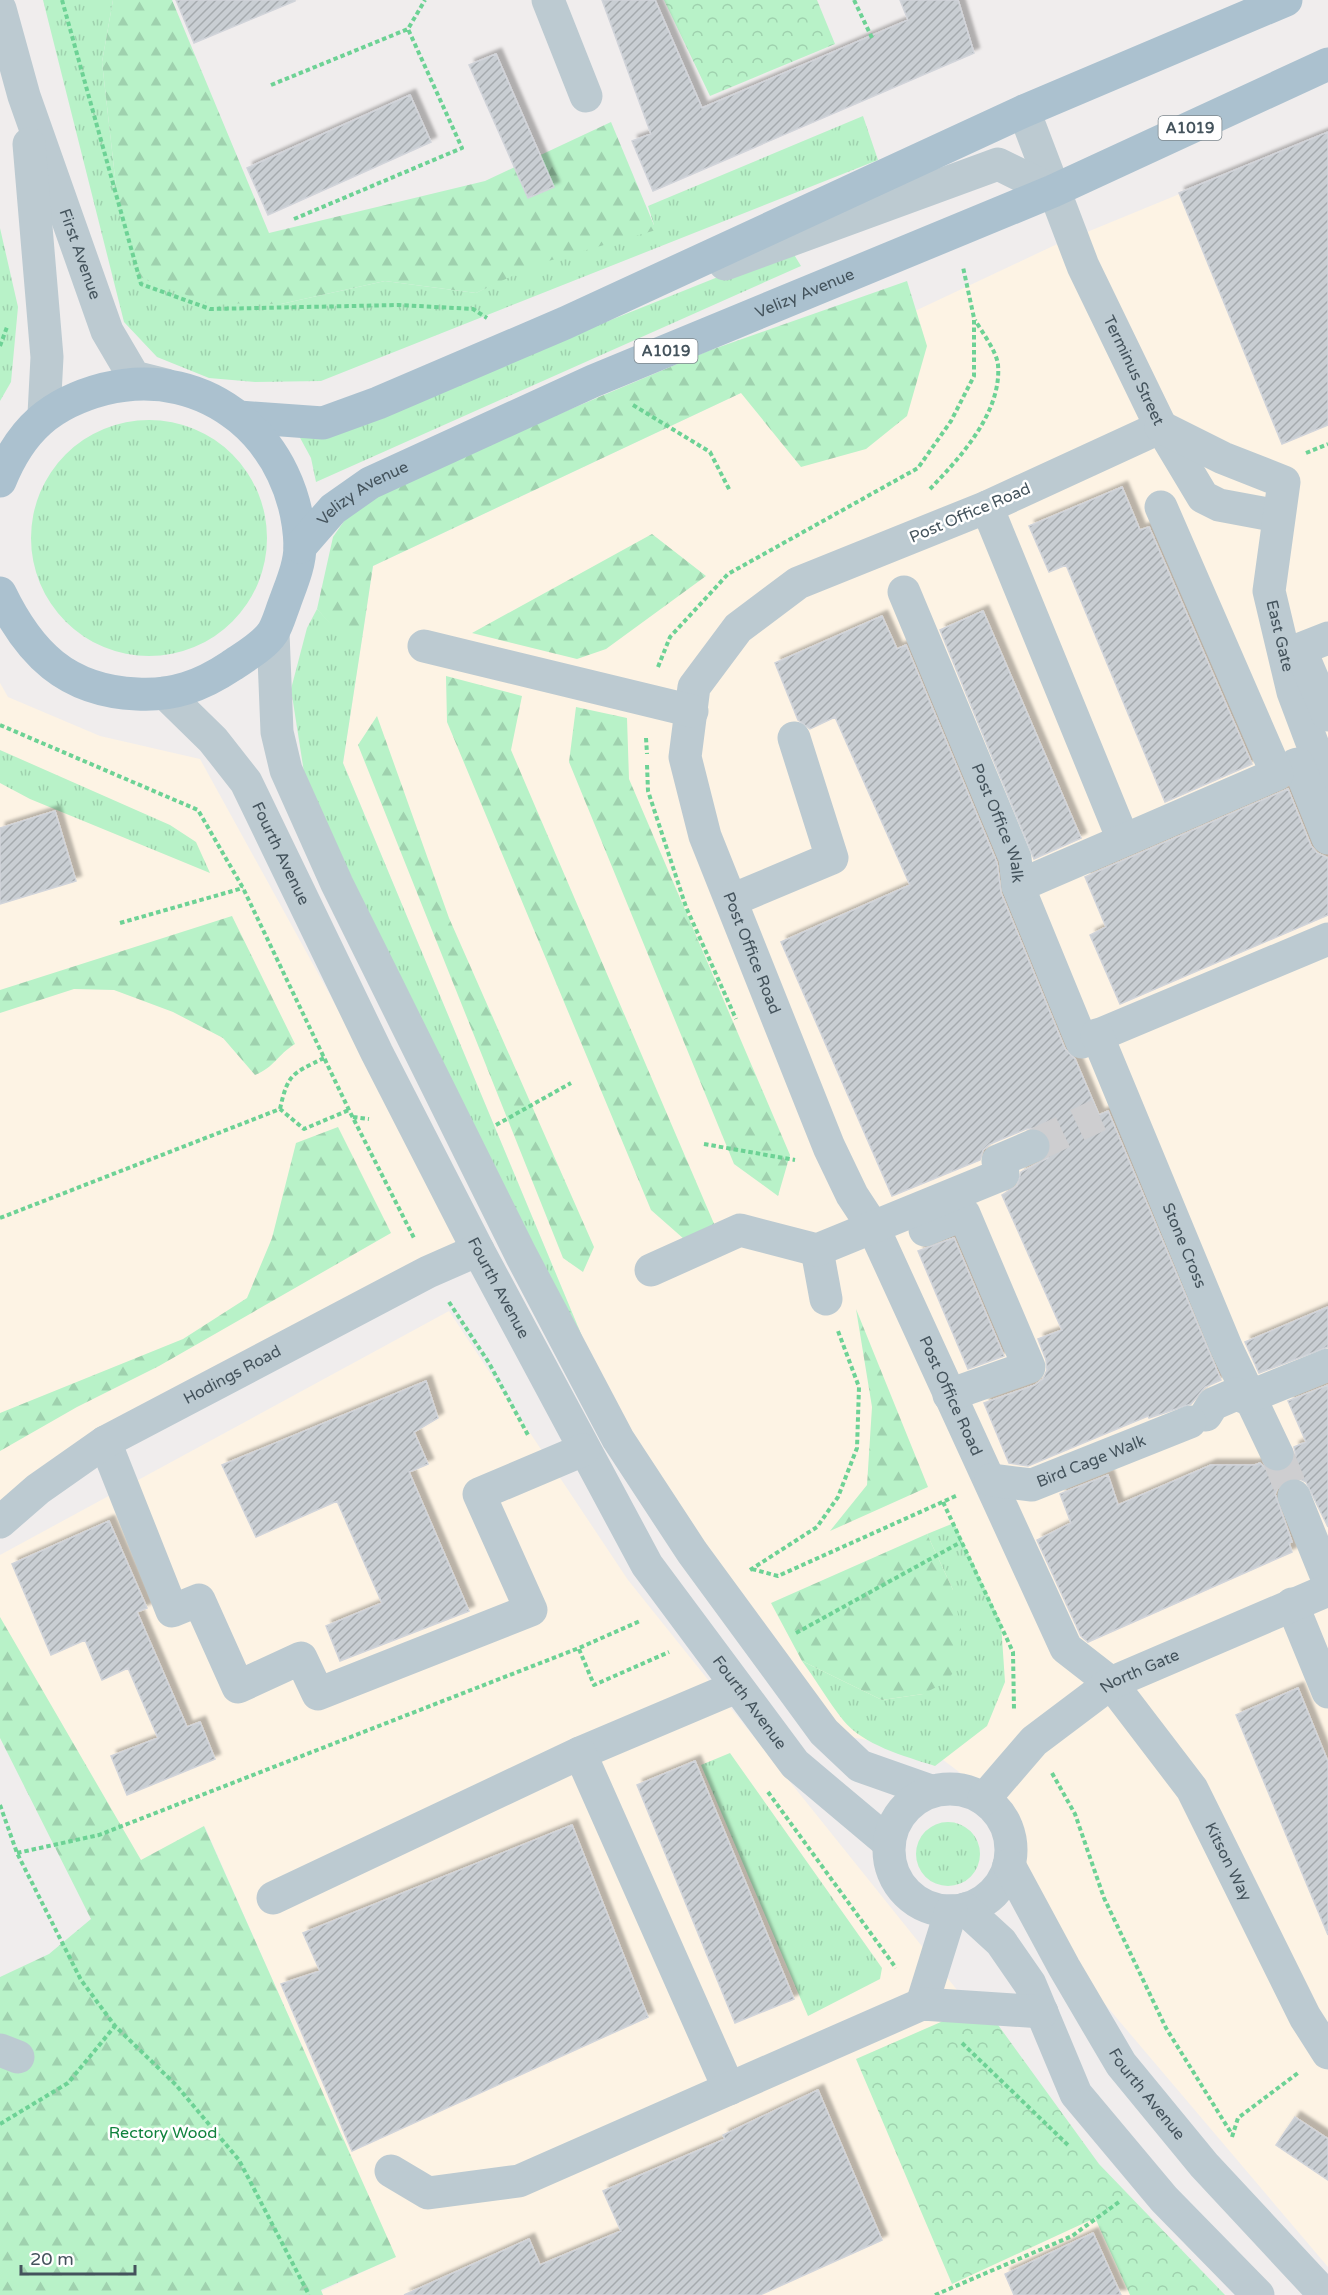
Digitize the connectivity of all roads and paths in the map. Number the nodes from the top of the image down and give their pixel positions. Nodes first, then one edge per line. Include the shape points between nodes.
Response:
1 (62, 0) edge
2 (425, 0) edge
3 (548, 0) edge
4 (854, 0) edge
5 (1271, 0) edge
6 (1286, 0) edge
7 (0, 9) edge
8 (1239, 20) junction
9 (408, 29) junction
10 (873, 40) dead end
11 (1328, 64) edge
12 (271, 85) dead end
13 (24, 96) junction
14 (586, 96) dead end
15 (1024, 111) junction
16 (1053, 191) junction
17 (294, 219) dead end
18 (473, 309) dead end
19 (974, 318) dead end
20 (565, 323) junction
21 (166, 385) junction
22 (44, 414) junction
23 (239, 417) junction
24 (1161, 427) junction
25 (0, 481) edge
26 (1284, 482) joint
27 (927, 493) dead end
28 (987, 507) junction
29 (1161, 507) dead end
30 (1278, 516) junction
31 (300, 547) junction
32 (778, 547) dead end
33 (787, 547) dead end
34 (0, 592) edge
35 (904, 592) dead end
36 (8, 625) edge
37 (273, 633) junction
38 (1328, 638) edge
39 (424, 646) dead end
40 (165, 693) junction
41 (692, 711) junction
42 (1328, 715) edge
43 (0, 725) edge
44 (794, 738) dead end
45 (1277, 774) junction
46 (1328, 785) edge
47 (1120, 832) dead end
48 (1328, 838) edge
49 (1018, 886) junction
50 (243, 888) junction
51 (732, 900) junction
52 (120, 923) dead end
53 (1328, 939) edge
54 (1097, 1035) junction
55 (324, 1058) junction
56 (572, 1083) dead end
57 (280, 1109) junction
58 (349, 1110) junction
59 (489, 1130) dead end
60 (704, 1144) dead end
61 (1033, 1146) tunnel mouth
62 (799, 1161) dead end
63 (0, 1218) edge
64 (877, 1238) junction
65 (478, 1250) junction
66 (817, 1250) junction
67 (651, 1270) dead end
68 (428, 1272) junction
69 (826, 1299) joint
70 (1328, 1365) edge
71 (949, 1395) junction
72 (1240, 1401) junction
73 (1190, 1422) dead end
74 (105, 1442) junction
75 (583, 1450) junction
76 (1277, 1455) tunnel mouth
77 (991, 1480) junction
78 (1294, 1496) tunnel mouth
79 (943, 1502) junction
80 (0, 1522) edge
81 (961, 1542) junction
82 (752, 1569) junction
83 (741, 1574) dead end
84 (1328, 1580) edge
85 (1328, 1590) edge
86 (1292, 1604) junction
87 (640, 1621) dead end
88 (791, 1635) dead end
89 (579, 1648) junction
90 (669, 1652) dead end
91 (1110, 1683) junction
92 (736, 1687) junction
93 (1328, 1692) edge
94 (1034, 1741) junction
95 (580, 1753) junction
96 (931, 1791) junction
97 (984, 1799) junction
98 (0, 1805) edge
99 (889, 1843) junction
100 (17, 1852) junction
101 (1009, 1865) junction
102 (273, 1898) dead end
103 (958, 1910) junction
104 (922, 2004) junction
105 (1042, 2012) junction
106 (115, 2026) junction
107 (1328, 2053) edge
108 (729, 2089) junction
109 (0, 2124) edge
110 (1233, 2136) dead end
111 (391, 2171) dead end
112 (1124, 2198) dead end
113 (309, 2295) edge
114 (935, 2295) edge
115 (1258, 2295) edge
116 (1325, 2295) edge

1 - 18 path via 141,284 210,309 399,305
2 - 9 path
3 - 14 street
4 - 10 path
5 - 8 street
6 - 8 main road
7 - 13 street, First Avenue
8 - 15 main road
9 - 12 path
9 - 17 path via 462,148
11 - 16 main road, Velizy Avenue / A1019
13 - 21 street, First Avenue via 107,331 134,377
13 - 22 street, First Avenue via 47,357
15 - 16 street, Terminus Street
15 - 20 main road
16 - 20 street via 998,164
16 - 24 street, Terminus Street via 1083,266
16 - 31 main road, Velizy Avenue / A1019 via 593,381 380,478 333,509
19 - 27 path via 999,363 996,389 983,423
20 - 23 main road via 323,423
21 - 22 main road via 126,384 82,395
21 - 23 main road via 206,395
22 - 25 main road via 7,463
23 - 31 main road via 268,445 290,485
24 - 26 street, Terminus Street
24 - 28 street, Post Office Road
24 - 30 street via 1203,497 1219,505
26 - 30 street, East Gate
28 - 41 street, Post Office Road via 798,583 738,628 694,687
28 - 47 street
29 - 45 street
30 - 46 street, East Gate via 1269,591 1293,692
31 - 37 main road via 294,579
32 - 33 path
34 - 36 main road
35 - 49 street, Post Office Walk via 1015,858
36 - 40 main road via 39,654 79,681 110,691
37 - 40 main road via 213,678 190,689
37 - 96 street via 277,732 286,770 347,904 618,1439 692,1552 824,1732 861,1766
38 - 42 street via 1300,649
39 - 41 street
40 - 65 street, Fourth Avenue via 213,740 246,782
41 - 51 street, Post Office Road via 686,757 705,836
43 - 50 path via 198,810
44 - 51 street via 832,858
45 - 48 street via 1298,764
45 - 49 street
49 - 54 street, Post Office Walk via 1082,1041
50 - 52 path
50 - 55 path
51 - 64 street, Post Office Road via 829,1147
53 - 54 street
54 - 72 street, Stone Cross via 1227,1349
55 - 57 path via 286,1082
55 - 58 path
56 - 59 path
57 - 58 path via 304,1129
57 - 63 path
58 - 68 path
60 - 62 path
61 - 64 street via 998,1161 1003,1173
64 - 66 street
64 - 71 street, Post Office Road
64 - 71 street via 964,1214 1029,1367
65 - 68 street, Hodings Road
65 - 75 street, Fourth Avenue
66 - 67 street via 740,1230
66 - 69 street
68 - 74 street, Hodings Road
69 - 82 path via 859,1388 857,1448 838,1497 817,1527
70 - 72 street
71 - 77 street, Post Office Road
72 - 76 street, Stone Cross
73 - 77 street, Bird Cage Walk via 1032,1485
74 - 75 street via 172,1611 199,1600 238,1687 301,1658 318,1694 531,1610 479,1494
74 - 80 street, Hodings Road via 38,1488
75 - 92 street, Fourth Avenue via 647,1565
77 - 79 path
77 - 91 street, Post Office Road via 1066,1648
78 - 84 street
79 - 81 path
79 - 82 path via 778,1576
81 - 88 path
81 - 94 path via 1013,1652 1014,1711
82 - 83 path
85 - 86 street, North Gate
86 - 91 street, North Gate
86 - 93 street
87 - 89 path
89 - 90 path via 594,1685
89 - 100 path via 99,1835
91 - 94 street, North Gate
91 - 107 street, Kitson Way via 1192,1789 1305,2017
92 - 95 street
92 - 99 street, Fourth Avenue via 795,1764
94 - 97 street, North Gate
94 - 110 path via 1075,1814 1104,1898 1166,2028
95 - 102 street
95 - 108 street
96 - 97 street via 967,1791
96 - 99 street via 902,1811
97 - 101 street via 998,1811 1007,1828 1011,1846
98 - 100 path
99 - 103 street via 890,1864 898,1883 912,1898 931,1908
100 - 106 path via 81,1980
101 - 103 street via 993,1893 980,1904
101 - 116 street, Fourth Avenue via 1121,2064 1204,2165
103 - 104 street
103 - 105 street via 1001,1942 1030,1984
104 - 105 street
104 - 108 street
105 - 115 street via 1076,2094 1164,2199
106 - 109 path via 68,2084
106 - 113 path via 176,2085 239,2160
108 - 111 street via 519,2181 428,2193
112 - 114 path via 1072,2236

